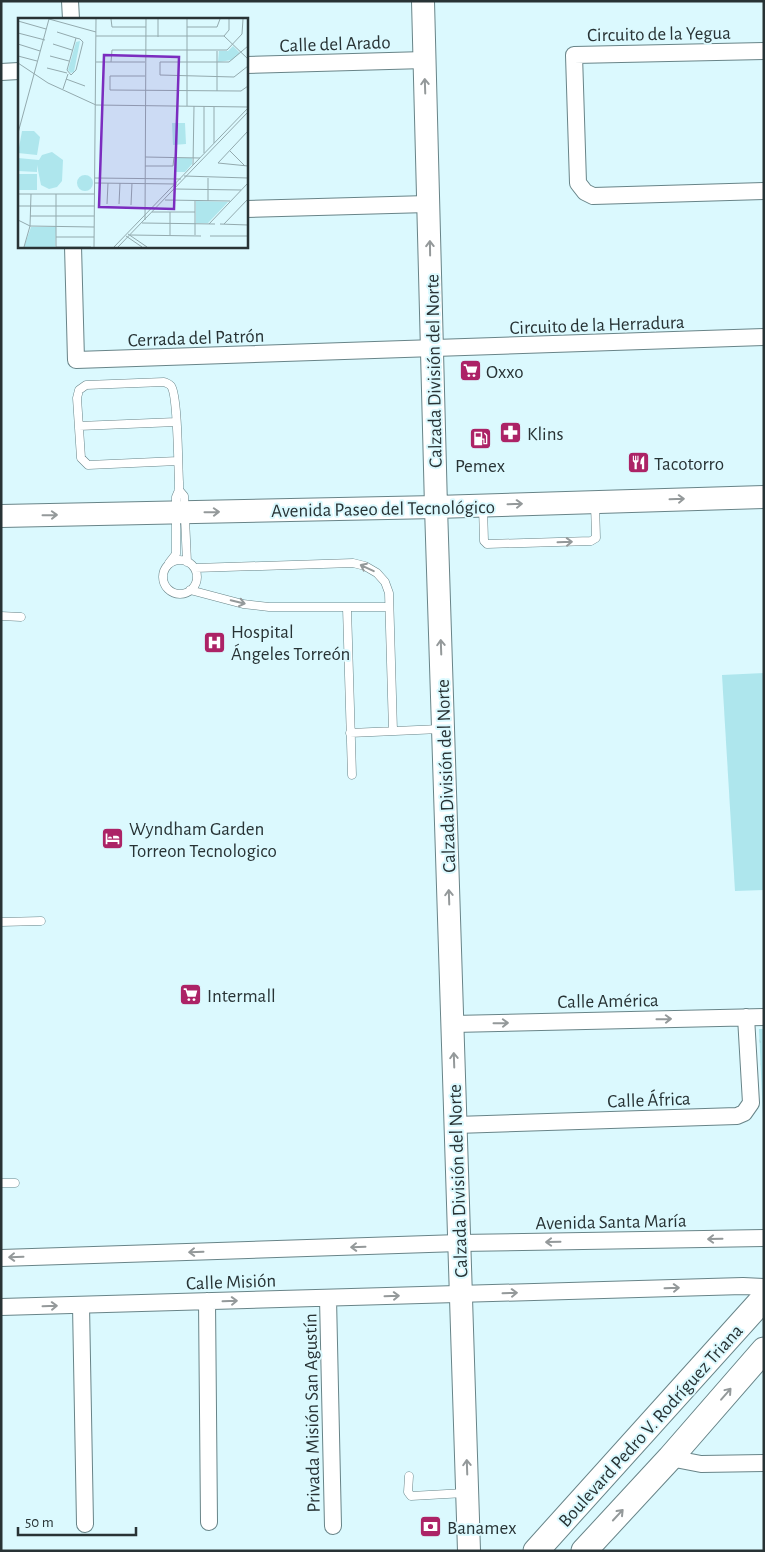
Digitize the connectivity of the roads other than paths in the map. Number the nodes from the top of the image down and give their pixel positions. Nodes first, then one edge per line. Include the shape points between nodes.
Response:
1 (70, 1) edge
2 (423, 1) edge
3 (71, 18) edge
4 (764, 50) edge
5 (424, 60) junction
6 (248, 65) edge
7 (1, 72) edge
8 (18, 72) edge
9 (764, 191) edge
10 (428, 204) junction
11 (248, 209) edge
12 (73, 248) edge
13 (764, 337) edge
14 (432, 350) junction
15 (176, 422) junction
16 (79, 426) junction
17 (178, 461) junction
18 (764, 497) edge
19 (595, 502) junction
20 (482, 506) junction
21 (436, 507) junction
22 (181, 512) junction
23 (1, 516) edge
24 (187, 562) junction
25 (168, 565) junction
26 (195, 568) junction
27 (190, 590) junction
28 (389, 607) junction
29 (347, 608) junction
30 (1, 616) edge
31 (21, 617) dead end
32 (443, 729) junction
33 (393, 731) junction
34 (350, 732) junction
35 (352, 775) dead end
36 (42, 921) dead end
37 (1, 922) edge
38 (746, 1017) junction
39 (764, 1017) edge
40 (452, 1024) junction
41 (456, 1126) junction
42 (1, 1183) edge
43 (15, 1183) dead end
44 (764, 1238) edge
45 (460, 1243) junction
46 (1, 1258) edge
47 (764, 1287) edge
48 (461, 1294) junction
49 (328, 1298) junction
50 (764, 1298) edge
51 (207, 1301) junction
52 (81, 1305) junction
53 (1, 1307) edge
54 (764, 1350) edge
55 (670, 1458) junction
56 (764, 1463) edge
57 (408, 1476) dead end
58 (468, 1493) junction
59 (209, 1522) dead end
60 (86, 1524) dead end
61 (333, 1526) dead end
62 (469, 1551) edge
63 (536, 1551) edge
64 (584, 1551) edge

1 - 3 street
2 - 5 main road, Calzada División del Norte
4 - 9 street, Circuito de la Yegua via 574,55 578,183 585,192 593,196
5 - 6 street, Calle del Arado
10 -> 5 main road, Calzada División del Norte
7 - 8 street
10 - 11 street
14 -> 10 main road, Calzada División del Norte
12 - 14 street, Cerrada del Patrón via 76,360
13 - 14 street, Circuito de la Herradura
14 - 21 main road, Calzada División del Norte
15 - 16 lane
15 - 16 lane via 174,393 164,382 86,385 79,390 77,398
15 - 17 lane
16 - 17 lane via 81,458 88,465
17 - 22 lane via 179,490 176,497
19 -> 18 main road, Avenida Paseo del Tecnológico
20 -> 19 main road, Avenida Paseo del Tecnológico
20 -> 19 lane via 484,540 488,545 594,540
20 - 21 main road, Avenida Paseo del Tecnológico
22 -> 21 main road, Avenida Paseo del Tecnológico
32 -> 21 main road, Calzada División del Norte
23 -> 22 main road, Avenida Paseo del Tecnológico
22 - 24 lane
22 - 25 lane via 176,554
24 - 25 lane via 175,561
24 - 26 lane
25 - 27 lane via 163,580 167,588 182,594
26 - 27 lane via 197,576
28 -> 26 lane via 385,582 365,566 352,563
27 -> 29 lane via 243,604
28 - 29 lane
28 - 33 lane
29 - 34 lane
30 - 31 lane
32 - 33 lane
40 -> 32 main road, Calzada División del Norte
33 - 34 lane
34 - 35 lane
36 - 37 lane
38 - 39 street, Calle América
40 -> 38 street, Calle América
38 - 41 street, Calle África via 750,1104 744,1113 736,1116
41 -> 40 main road, Calzada División del Norte
41 - 45 main road, Calzada División del Norte
42 - 43 lane
44 -> 45 street, Avenida Santa María
45 -> 46 street, Calle Misión
45 - 48 main road, Calzada División del Norte
48 -> 47 street
49 -> 48 street, Calle Misión
58 -> 48 main road, Calzada División del Norte
51 -> 49 street, Calle Misión
49 - 61 street, Privada Misión San Agustín
50 - 63 main road, Boulevard Pedro V. Rodríguez Triana
51 - 52 street, Calle Misión
51 - 59 street
53 -> 52 street, Calle Misión
52 - 60 street
55 -> 54 main road, Boulevard Pedro V. Rodríguez Triana
55 - 56 street via 701,1464
64 -> 55 main road, Boulevard Pedro V. Rodríguez Triana
57 - 58 lane via 411,1496
58 - 62 main road, Calzada División del Norte

